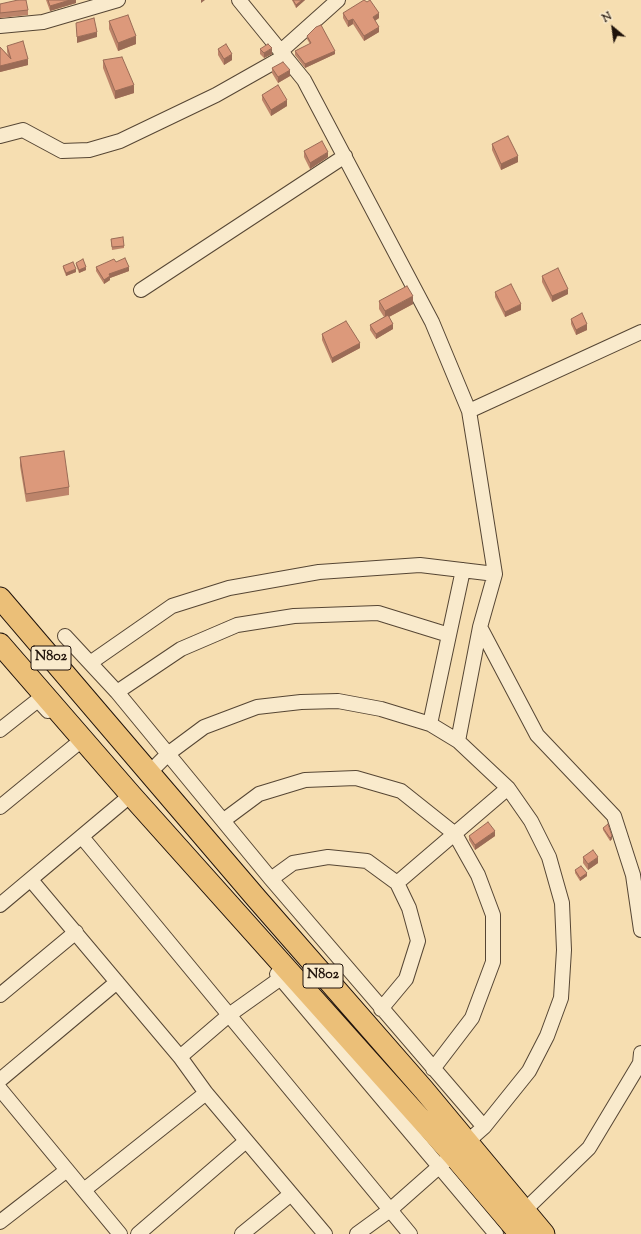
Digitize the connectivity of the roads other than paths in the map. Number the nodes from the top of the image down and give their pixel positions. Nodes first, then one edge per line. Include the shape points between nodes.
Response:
1 (118, 0) edge
2 (239, 0) edge
3 (338, 0) edge
4 (88, 5) edge
5 (0, 26) edge
6 (283, 53) junction
7 (0, 136) edge
8 (345, 156) junction
9 (141, 290) dead end
10 (641, 332) edge
11 (469, 411) junction
12 (462, 570) junction
13 (495, 574) junction
14 (0, 598) edge
15 (480, 627) junction
16 (449, 635) junction
17 (65, 636) dead end
18 (0, 644) edge
19 (90, 663) junction
20 (117, 692) junction
21 (430, 724) junction
22 (0, 730) edge
23 (80, 741) junction
24 (458, 741) junction
25 (169, 753) junction
26 (150, 772) junction
27 (508, 788) junction
28 (128, 798) junction
29 (0, 807) edge
30 (224, 820) junction
31 (455, 834) junction
32 (82, 837) junction
33 (271, 879) junction
34 (31, 880) junction
35 (397, 883) junction
36 (0, 905) edge
37 (641, 930) edge
38 (76, 932) junction
39 (281, 978) junction
40 (117, 982) junction
41 (0, 995) edge
42 (381, 1009) junction
43 (230, 1015) junction
44 (641, 1053) edge
45 (180, 1057) junction
46 (433, 1069) junction
47 (0, 1080) edge
48 (0, 1089) edge
49 (206, 1093) junction
50 (484, 1127) junction
51 (246, 1140) junction
52 (453, 1155) junction
53 (67, 1170) junction
54 (84, 1190) junction
55 (291, 1194) junction
56 (390, 1210) junction
57 (525, 1210) junction
58 (0, 1222) edge
59 (120, 1234) edge
60 (138, 1234) edge
61 (242, 1234) edge
62 (325, 1234) edge
63 (357, 1234) edge
64 (410, 1234) edge
65 (496, 1234) edge
66 (520, 1234) edge
67 (544, 1234) edge

1 - 4 street
2 - 6 street
3 - 6 street
4 - 5 street via 43,22
6 - 7 street via 216,95 120,141 89,150 62,151 23,130
6 - 8 street via 304,80
8 - 9 street
8 - 11 street via 432,322
10 - 11 street
11 - 13 street
12 - 13 street
12 - 16 street
12 - 19 street via 420,565 319,572 229,588 172,606
13 - 15 street
14 - 26 highway, N802
15 - 24 street
15 - 37 street via 537,735 614,816 633,875
16 - 20 street via 378,613 294,616 237,625 181,649
16 - 21 street
17 - 19 street
18 - 23 highway, N802
19 - 20 street
20 - 25 street
21 - 24 street
21 - 25 street via 381,709 338,702 257,706 204,727
22 - 23 street via 38,700
23 - 28 highway, N802
23 - 29 street
24 - 27 street
25 - 26 street
25 - 30 street
26 - 52 highway, N802 via 262,905
27 - 31 street
27 - 50 street via 531,821 549,857 562,903 564,950 560,998 547,1036 529,1071
28 - 32 street
28 - 39 street
28 - 52 highway, N802
30 - 31 street via 259,794 305,780 356,778 401,791
30 - 33 street
31 - 35 street
31 - 46 street via 478,875 493,915 493,962 472,1018
32 - 34 street
32 - 43 street
33 - 35 street via 293,863 328,857 367,861
33 - 42 street
34 - 36 street
34 - 38 street
35 - 42 street via 409,908 418,941 406,979
38 - 40 street
38 - 41 street
39 - 43 street
39 - 52 street
40 - 45 street
40 - 47 street
42 - 46 street
43 - 45 street
43 - 56 street
44 - 57 street via 640,1063 589,1148
45 - 49 street
46 - 50 street
48 - 53 street
49 - 51 street
49 - 54 street
50 - 52 street
51 - 55 street
51 - 60 street
52 - 56 street
52 - 57 highway, N802
52 - 65 street
52 - 66 highway, N802
53 - 54 street
53 - 58 street
54 - 59 street
55 - 61 street
55 - 62 street
56 - 63 street
56 - 64 street
57 - 67 highway, N802

